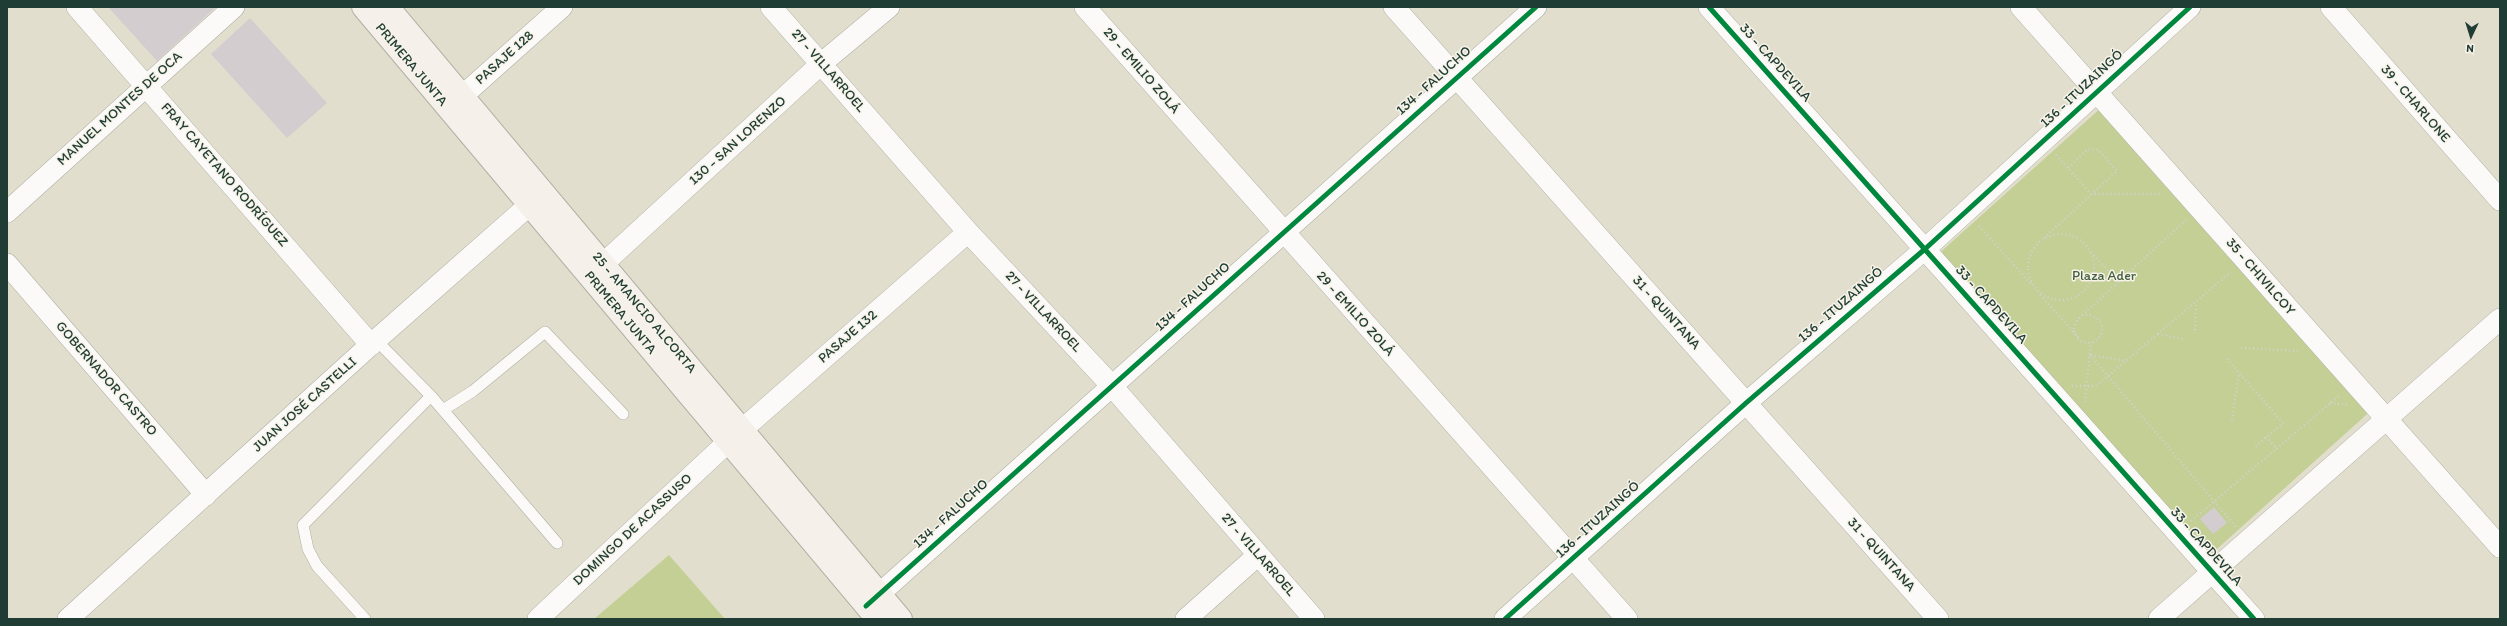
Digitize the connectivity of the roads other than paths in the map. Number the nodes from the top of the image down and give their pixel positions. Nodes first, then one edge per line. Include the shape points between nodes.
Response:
1 (77, 7) edge
2 (234, 7) edge
3 (363, 7) edge
4 (388, 7) edge
5 (562, 7) edge
6 (771, 7) edge
7 (889, 7) edge
8 (1085, 7) edge
9 (1394, 7) edge
10 (1536, 7) edge
11 (1709, 7) edge
12 (2021, 7) edge
13 (2190, 7) edge
14 (2331, 7) edge
15 (822, 63) junction
16 (1456, 78) junction
17 (146, 86) junction
18 (2097, 91) junction
19 (455, 103) junction
20 (536, 199) junction
21 (2500, 200) edge
22 (7, 212) edge
23 (968, 232) junction
24 (1283, 233) junction
25 (1925, 249) junction
26 (7, 264) edge
27 (596, 270) junction
28 (2500, 319) edge
29 (373, 342) junction
30 (1112, 386) junction
31 (431, 396) junction
32 (1746, 403) junction
33 (443, 410) junction
34 (623, 414) dead end
35 (2386, 419) junction
36 (735, 436) junction
37 (206, 495) junction
38 (557, 543) dead end
39 (2500, 547) edge
40 (1257, 556) junction
41 (1573, 559) junction
42 (2212, 572) junction
43 (874, 606) edge
44 (68, 619) edge
45 (365, 619) edge
46 (538, 619) edge
47 (901, 619) edge
48 (1186, 619) edge
49 (1314, 619) edge
50 (1505, 619) edge
51 (1627, 619) edge
52 (1938, 619) edge
53 (2159, 619) edge
54 (2254, 619) edge

1 - 17 street, FRAY CAYETANO RODRÍGUEZ
2 - 17 street, MANUEL MONTES DE OCA
3 - 19 main road, PRIMERA JUNTA
4 - 19 main road
5 - 19 street, PASAJE 128
6 - 15 street, 27 - VILLARROEL
7 - 15 street, 130 - SAN LORENZO
8 - 24 street, 29 - EMILIO ZOLÁ
9 - 16 street, 31 - QUINTANA
10 - 16 street, 134 - FALUCHO
11 - 25 street, 33 - CAPDEVILA
12 - 18 street, 35 - CHIVILCOY
13 - 18 street, 136 - ITUZAINGÓ
14 - 21 street, 39 - CHARLONE
15 - 23 street, 27 - VILLARROEL
15 - 27 street, 130 - SAN LORENZO
16 - 24 street, 134 - FALUCHO
16 - 32 street, 31 - QUINTANA
17 - 22 street, MANUEL MONTES DE OCA
17 - 29 street, FRAY CAYETANO RODRÍGUEZ
18 - 25 street, 136 - ITUZAINGÓ
18 - 35 street, 35 - CHIVILCOY
19 - 20 main road, PRIMERA JUNTA
20 - 27 main road, PRIMERA JUNTA
20 - 29 street, JUAN JOSÉ CASTELLI
23 - 30 street, 27 - VILLARROEL
23 - 36 street, PASAJE 132
24 - 30 street, 134 - FALUCHO
24 - 41 street, 29 - EMILIO ZOLÁ
25 - 32 street, 136 - ITUZAINGÓ
25 - 42 street, 33 - CAPDEVILA
26 - 37 street, GOBERNADOR CASTRO
27 - 36 main road, PRIMERA JUNTA
28 - 35 street
29 - 31 lane
29 - 37 street, JUAN JOSÉ CASTELLI
30 - 40 street, 27 - VILLARROEL
30 - 43 street, 134 - FALUCHO
31 - 33 lane
31 - 45 lane via 303,525 308,549 317,566
32 - 41 street, 136 - ITUZAINGÓ
32 - 52 street, 31 - QUINTANA
33 - 34 lane via 473,391 545,332
33 - 38 lane
35 - 39 street, 35 - CHIVILCOY
35 - 42 street
36 - 43 main road, PRIMERA JUNTA
36 - 46 street, DOMINGO DE ACASSUSO
37 - 44 street, JUAN JOSÉ CASTELLI
40 - 48 street
40 - 49 street, 27 - VILLARROEL
41 - 50 street, 136 - ITUZAINGÓ
41 - 51 street, 29 - EMILIO ZOLÁ
42 - 53 street
42 - 54 street, 33 - CAPDEVILA
43 - 47 main road

